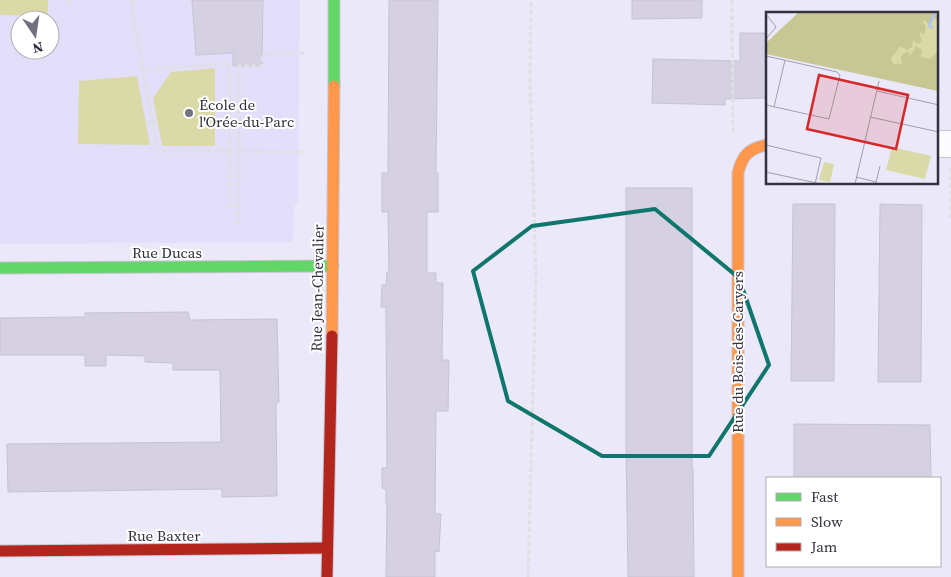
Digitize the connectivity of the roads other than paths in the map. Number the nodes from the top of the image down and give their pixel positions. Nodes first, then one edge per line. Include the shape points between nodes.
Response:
1 (334, 0) edge
2 (938, 144) edge
3 (951, 144) edge
4 (766, 145) edge
5 (333, 266) junction
6 (0, 268) edge
7 (327, 548) junction
8 (0, 551) edge
9 (327, 577) edge
10 (738, 577) edge

1 - 5 street, Rue Jean-Chevalier
2 - 3 street
4 - 10 street, Rue du Bois-des-Caryers via 745,152 739,165 736,187
5 - 6 street, Rue Ducas
5 - 7 street, Rue Jean-Chevalier
7 - 8 street, Rue Baxter
7 - 9 street, Rue Jean-Chevalier

